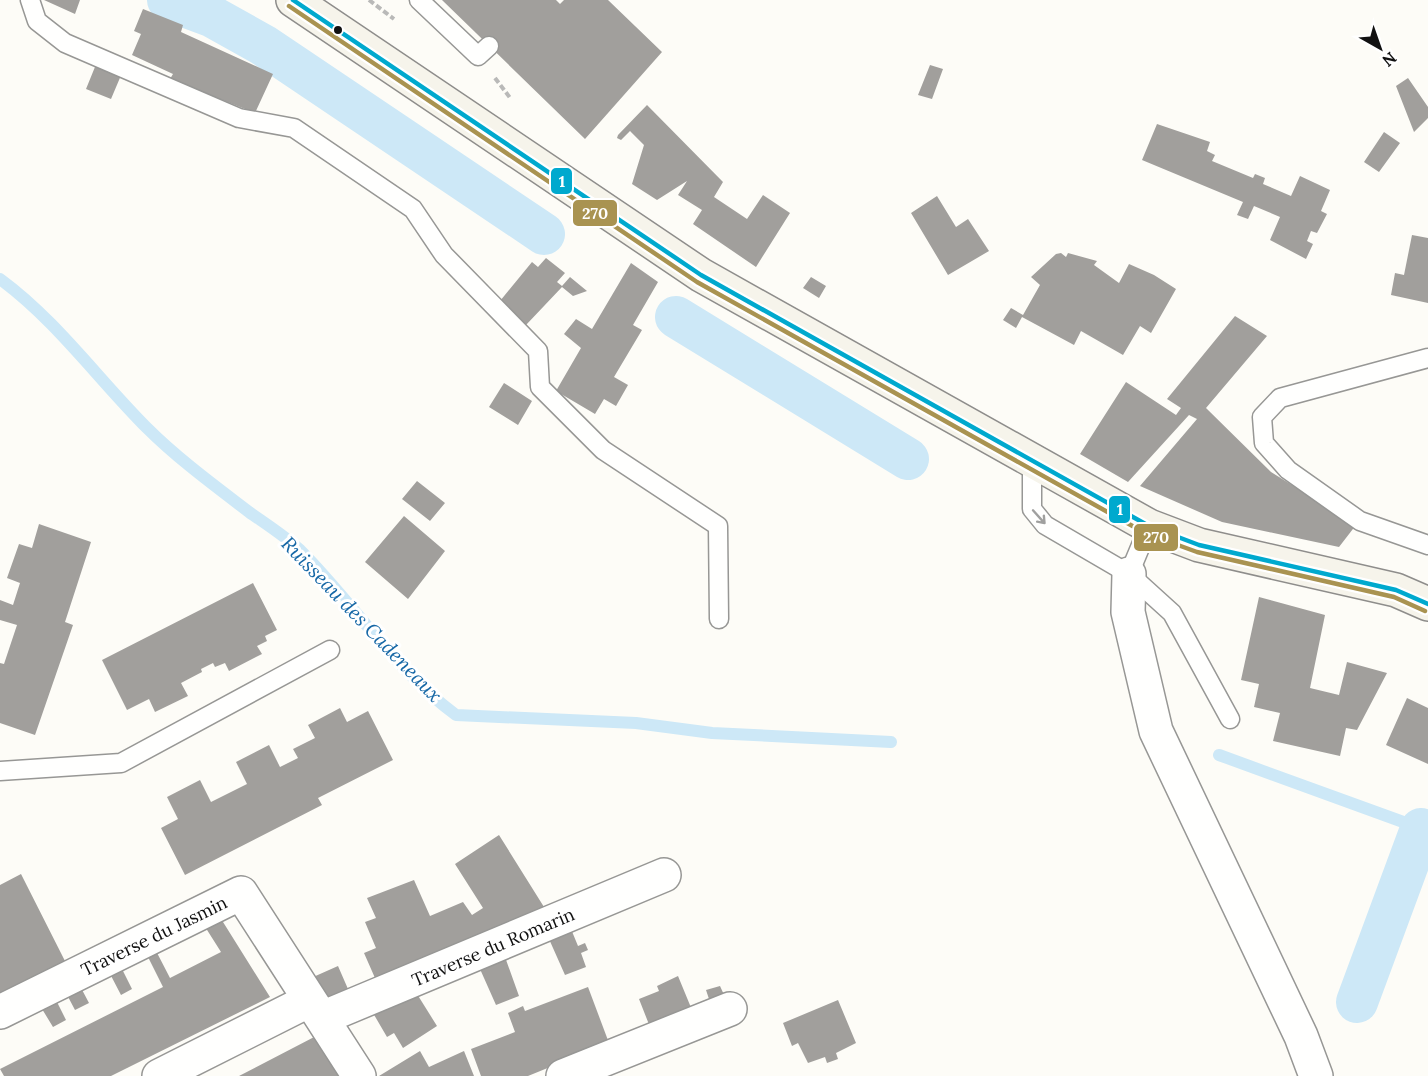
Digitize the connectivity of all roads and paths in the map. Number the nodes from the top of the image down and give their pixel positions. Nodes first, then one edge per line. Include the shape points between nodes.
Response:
1 (30, 0) edge
2 (293, 0) edge
3 (419, 0) edge
4 (489, 46) dead end
5 (1428, 358) edge
6 (1032, 462) junction
7 (1149, 526) junction
8 (1428, 544) edge
9 (1129, 574) junction
10 (1428, 603) edge
11 (720, 619) dead end
12 (330, 650) dead end
13 (1230, 719) dead end
14 (0, 771) edge
15 (664, 875) dead end
16 (316, 1009) junction
17 (730, 1009) dead end
18 (0, 1012) edge
19 (159, 1076) edge
20 (359, 1076) edge
21 (563, 1076) edge
22 (1316, 1076) edge

1 - 11 lane via 38,21 65,43 239,118 294,128 413,209 444,255 538,351 540,387 603,450 718,526
2 - 6 main road via 701,275
3 - 4 lane via 478,56
5 - 8 lane via 1280,398 1262,417 1264,443 1288,470 1360,521
6 - 7 main road
6 -> 9 lane via 1032,509 1045,525
7 - 9 lane
7 - 10 main road via 1199,545 1396,590
9 - 13 lane via 1172,613
9 - 22 street via 1128,612 1156,731 1301,1036
12 - 14 lane via 122,763
15 - 16 street, Traverse du Romarin
16 - 18 street, Traverse du Jasmin via 241,892
16 - 19 street, Traverse du Romarin
16 - 20 street, Traverse du Jasmin
17 - 21 street

